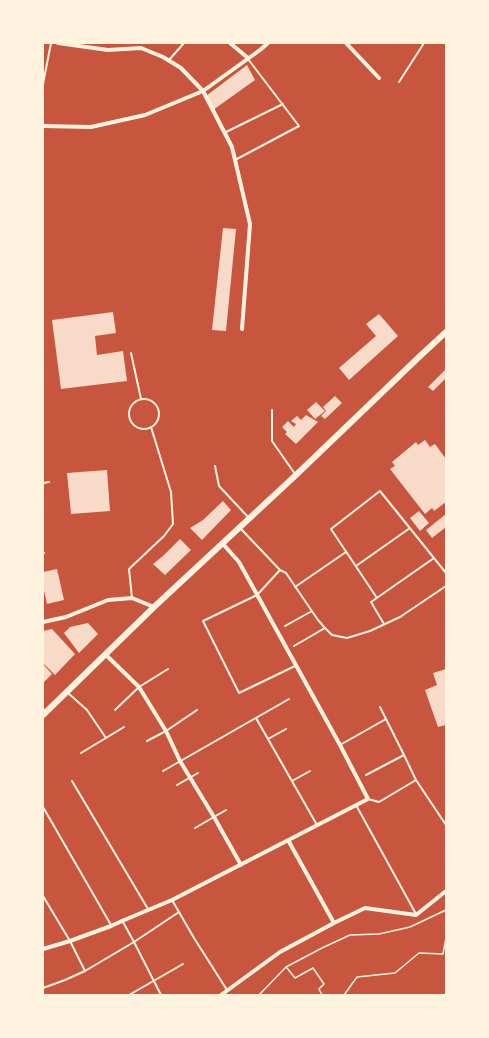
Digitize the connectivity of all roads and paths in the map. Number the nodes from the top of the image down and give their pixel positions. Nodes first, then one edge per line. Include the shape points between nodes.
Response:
1 (51, 43) edge
2 (58, 43) edge
3 (184, 43) edge
4 (230, 43) edge
5 (268, 43) edge
6 (346, 43) edge
7 (424, 43) edge
8 (248, 58) junction
9 (169, 61) junction
10 (379, 78) dead end
11 (399, 82) dead end
12 (43, 84) edge
13 (203, 91) junction
14 (282, 104) junction
15 (43, 126) edge
16 (224, 133) junction
17 (235, 160) junction
18 (242, 329) dead end
19 (446, 332) edge
20 (131, 353) dead end
21 (141, 399) junction
22 (272, 410) dead end
23 (151, 428) junction
24 (215, 466) dead end
25 (296, 475) junction
26 (49, 482) dead end
27 (43, 483) edge
28 (250, 518) junction
29 (240, 527) junction
30 (410, 528) junction
31 (223, 544) junction
32 (346, 552) junction
33 (434, 558) junction
34 (356, 566) junction
35 (280, 570) junction
36 (446, 573) edge
37 (446, 586) edge
38 (296, 587) junction
39 (257, 595) junction
40 (132, 598) junction
41 (377, 598) junction
42 (154, 607) junction
43 (312, 611) junction
44 (43, 622) edge
45 (384, 624) junction
46 (285, 626) dead end
47 (325, 628) junction
48 (294, 646) dead end
49 (106, 655) junction
50 (295, 666) junction
51 (168, 670) dead end
52 (139, 687) junction
53 (67, 693) junction
54 (289, 699) dead end
55 (380, 707) dead end
56 (115, 710) dead end
57 (197, 710) dead end
58 (43, 715) edge
59 (256, 718) junction
60 (386, 719) junction
61 (286, 729) dead end
62 (166, 731) junction
63 (268, 739) junction
64 (148, 741) dead end
65 (340, 745) junction
66 (80, 753) dead end
67 (404, 755) junction
68 (180, 761) junction
69 (163, 771) dead end
70 (310, 771) dead end
71 (198, 773) dead end
72 (366, 774) dead end
73 (191, 778) junction
74 (416, 780) junction
75 (72, 781) dead end
76 (292, 781) junction
77 (177, 785) dead end
78 (368, 799) junction
79 (356, 805) junction
80 (43, 807) edge
81 (226, 810) dead end
82 (214, 817) junction
83 (317, 825) junction
84 (446, 825) edge
85 (195, 828) dead end
86 (288, 840) junction
87 (241, 865) junction
88 (446, 891) edge
89 (43, 896) edge
90 (172, 900) junction
91 (148, 910) junction
92 (446, 910) edge
93 (179, 912) junction
94 (416, 915) junction
95 (122, 921) junction
96 (334, 923) junction
97 (112, 926) junction
98 (446, 938) edge
99 (70, 941) junction
100 (134, 942) junction
101 (43, 949) edge
102 (183, 964) dead end
103 (286, 968) junction
104 (85, 971) junction
105 (154, 981) junction
106 (43, 988) edge
107 (227, 990) junction
108 (129, 995) edge
109 (161, 995) edge
110 (221, 995) edge
111 (259, 995) edge
112 (322, 995) edge
113 (344, 995) edge

1 - 12 lane
2 - 9 street via 108,50 141,48
3 - 9 lane
4 - 8 street
5 - 8 street
6 - 10 street
7 - 11 lane
8 - 13 street
8 - 14 lane
9 - 13 street via 181,68
13 - 15 street via 145,115 91,127
13 - 16 street
14 - 16 lane
14 - 17 lane via 299,126
16 - 17 street via 232,147
17 - 18 street via 250,224
19 - 25 main road
20 - 21 lane
21 - 23 lane via 146,398 154,402 159,411 158,420
21 - 23 lane via 132,404 129,419 136,427
22 - 25 lane via 272,441
23 - 40 lane via 171,492 173,524 129,569
24 - 28 lane via 219,486
25 - 28 main road
26 - 27 lane
28 - 29 main road
29 - 31 main road
29 - 35 lane
30 - 32 lane via 380,492 331,530
30 - 33 lane
30 - 34 lane
31 - 39 street via 239,562
31 - 42 main road
32 - 34 lane
32 - 38 lane
33 - 36 lane
33 - 41 lane
34 - 41 lane
35 - 38 lane via 286,573
35 - 39 lane
37 - 45 lane via 400,617
38 - 43 lane
39 - 50 street
39 - 50 lane via 203,621 239,693
40 - 42 street
40 - 44 street via 108,600 66,617
41 - 45 lane via 371,602
42 - 49 main road
43 - 46 lane
43 - 47 lane
45 - 47 lane via 348,638 332,635
47 - 48 lane
49 - 52 street
49 - 53 main road
50 - 65 street
51 - 52 lane
52 - 56 lane
52 - 62 street
53 - 58 main road
53 - 66 lane via 87,710 106,738 124,727
54 - 59 lane
55 - 60 lane
57 - 62 lane
59 - 63 lane
59 - 68 lane
60 - 65 lane
60 - 67 lane
61 - 63 lane
62 - 64 lane
62 - 68 street
63 - 76 lane
65 - 78 street
67 - 72 lane
67 - 74 lane
68 - 69 lane
68 - 73 street
70 - 76 lane
71 - 73 lane
73 - 77 lane
73 - 82 street
74 - 78 lane via 379,802
74 - 84 lane
75 - 91 lane
76 - 83 lane
78 - 79 street
79 - 83 street
79 - 94 lane
80 - 97 lane
81 - 82 lane
82 - 85 lane
82 - 87 street
83 - 86 street
86 - 87 street
86 - 96 street
87 - 90 street
88 - 94 street
89 - 99 lane
90 - 91 street
90 - 93 lane
91 - 95 street
92 - 103 path via 410,927 380,934 350,935
93 - 100 lane
93 - 107 lane
94 - 96 street via 365,908
95 - 97 street
95 - 100 lane
96 - 107 street via 280,952
97 - 99 street
98 - 113 path via 443,954 419,953 395,973 357,977
99 - 101 street
99 - 104 lane
100 - 104 lane
100 - 105 lane
102 - 105 lane
103 - 111 path
103 - 112 path via 295,978 313,968 324,984 320,989
104 - 106 lane
105 - 108 lane
105 - 109 lane
107 - 110 street

